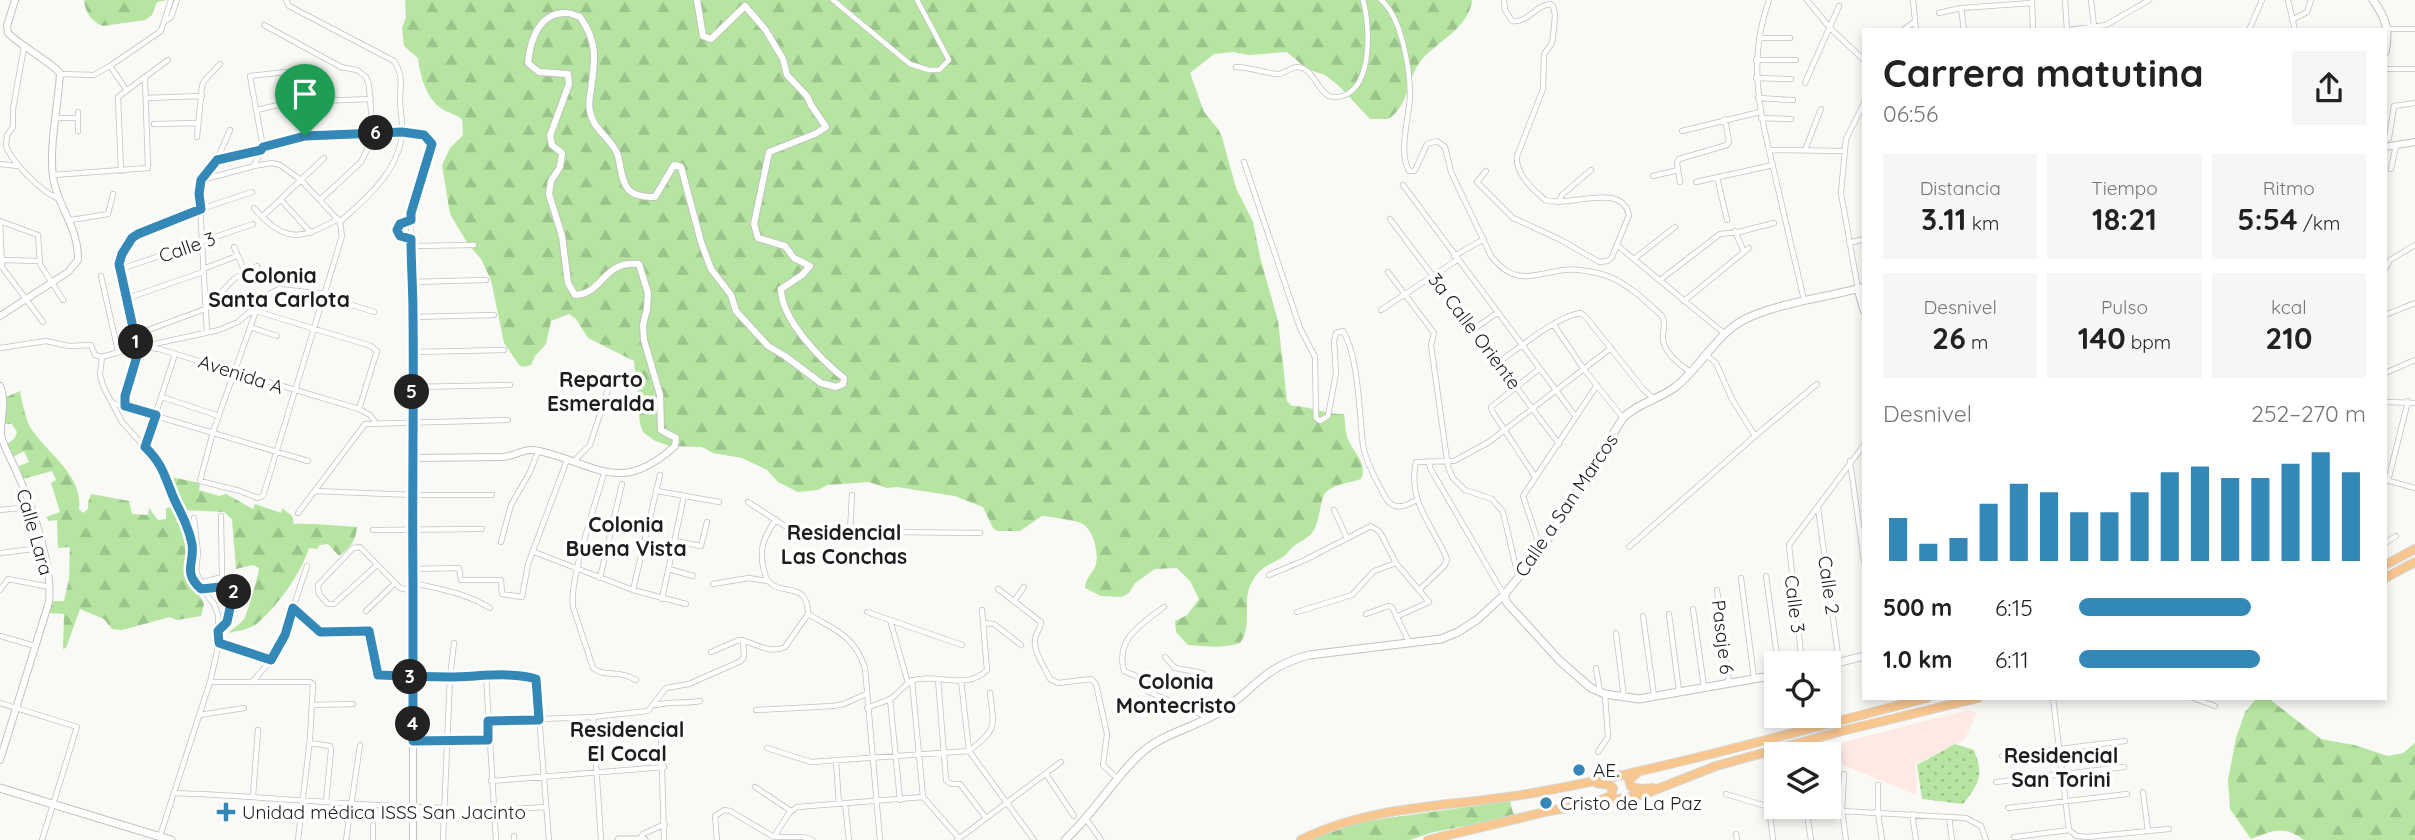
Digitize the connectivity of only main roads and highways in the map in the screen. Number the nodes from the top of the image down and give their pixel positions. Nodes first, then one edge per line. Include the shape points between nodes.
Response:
1 (2373, 0) edge
2 (2387, 37) edge
3 (1861, 288) edge
4 (2415, 549) edge
5 (2415, 562) edge
6 (2387, 564) edge
7 (2387, 577) edge
8 (1504, 595) junction
9 (1862, 656) edge
10 (1841, 662) edge
11 (1764, 677) edge
12 (1913, 700) edge
13 (1970, 700) edge
14 (1891, 703) edge
15 (1655, 767) junction
16 (1590, 782) junction
17 (1675, 784) junction
18 (0, 788) edge
19 (1589, 804) junction
20 (160, 839) edge
21 (171, 840) edge
22 (619, 840) edge
23 (642, 840) edge
24 (1066, 840) edge
25 (1301, 840) edge
26 (1430, 840) edge

1 - 2 main road via 2388,29
3 - 8 main road, Calle a San Marcos via 1751,317 1725,334 1675,387 1631,410 1541,550
4 - 6 highway
5 - 7 highway
8 - 11 main road via 1560,661 1602,694 1654,697
8 - 24 main road, Calle a San Marcos via 1452,635 1291,660 1208,718 1146,748
9 - 10 main road
12 - 14 highway
13 - 17 highway via 1760,753
14 - 15 highway
15 - 16 highway
15 - 17 highway via 1631,777 1629,785 1642,789
16 - 19 highway via 1609,785 1613,792
16 - 25 highway via 1358,819
17 - 19 highway
18 - 20 main road
19 - 26 highway
20 - 21 main road
22 - 23 main road

